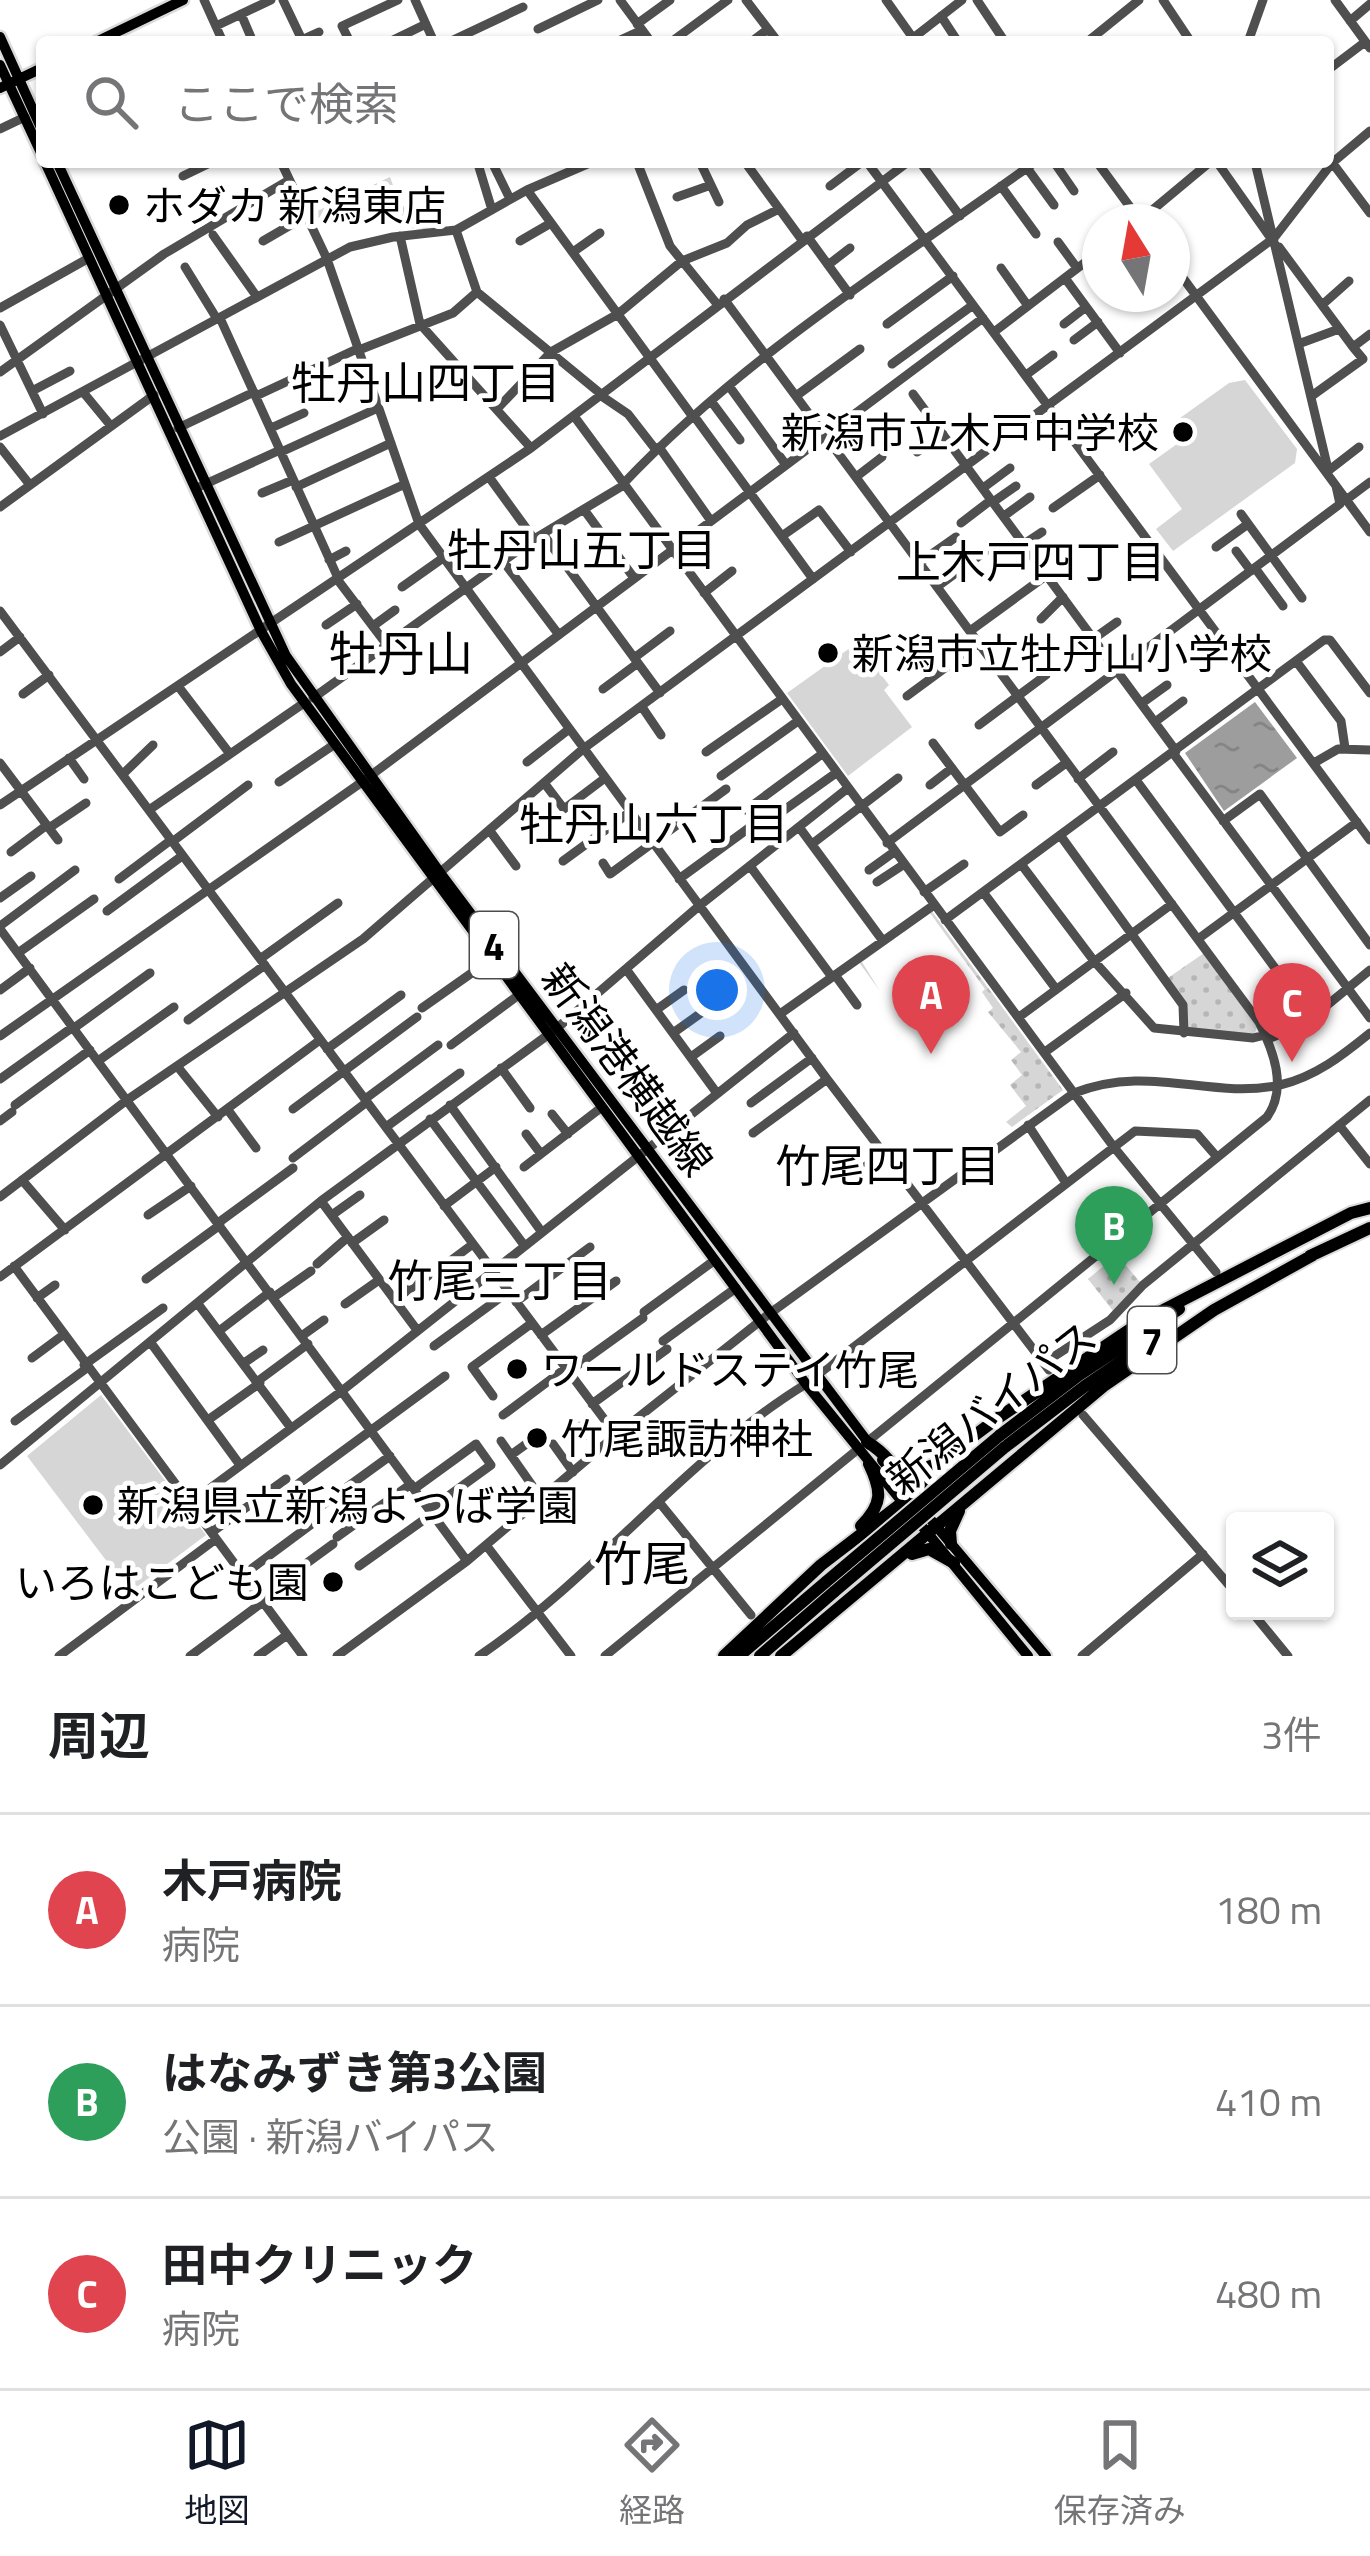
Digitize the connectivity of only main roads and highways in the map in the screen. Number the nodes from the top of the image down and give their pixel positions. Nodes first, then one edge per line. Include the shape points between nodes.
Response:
1 (182, 0) edge
2 (108, 36) edge
3 (0, 38) edge
4 (0, 65) edge
5 (36, 71) edge
6 (9, 84) edge
7 (36, 122) edge
8 (36, 141) edge
9 (48, 168) edge
10 (59, 168) edge
11 (111, 292) junction
12 (144, 361) junction
13 (175, 430) junction
14 (309, 700) junction
15 (365, 779) junction
16 (438, 876) junction
17 (552, 1031) junction
18 (642, 1152) junction
19 (1370, 1209) edge
20 (1370, 1228) edge
21 (1313, 1255) junction
22 (765, 1317) junction
23 (1002, 1442) junction
24 (862, 1446) junction
25 (869, 1464) junction
26 (936, 1465) junction
27 (982, 1484) junction
28 (907, 1499) junction
29 (967, 1500) junction
30 (929, 1524) junction
31 (952, 1544) junction
32 (954, 1563) junction
33 (821, 1565) junction
34 (881, 1572) junction
35 (831, 1586) junction
36 (724, 1656) edge
37 (739, 1656) edge
38 (760, 1656) edge
39 (781, 1656) edge
40 (1028, 1656) edge
41 (1046, 1656) edge

1 - 2 main road
3 - 6 main road, 新潟港横越線 / 4
4 - 6 main road, 新潟港横越線 / 4
5 - 6 main road
6 - 7 main road, 新潟港横越線 / 4
6 - 8 main road, 新潟港横越線 / 4
9 - 11 main road, 新潟港横越線 / 4
10 - 11 main road, 新潟港横越線 / 4
11 - 12 main road, 新潟港横越線 / 4
12 - 13 main road, 新潟港横越線 / 4
12 - 13 main road, 新潟港横越線 / 4
13 - 14 main road, 新潟港横越線 / 4 via 265,627
14 - 15 main road, 新潟港横越線 / 4
14 - 15 main road, 新潟港横越線 / 4
15 - 16 main road, 新潟港横越線 / 4
16 - 17 main road, 新潟港横越線 / 4
16 - 17 main road, 新潟港横越線 / 4
17 - 18 main road, 新潟港横越線 / 4
17 - 18 main road, 新潟港横越線 / 4
18 - 22 main road, 新潟港横越線 / 4
18 - 22 main road, 新潟港横越線 / 4 via 715,1260
19 - 23 highway, 新潟バイパス / 7 via 1201,1296 1109,1354
19 - 26 highway via 1144,1320
20 - 21 highway, 新潟バイパス / 7
21 - 23 highway, 新潟バイパス / 7 via 1208,1306
21 - 27 highway via 1164,1342
22 - 24 main road, 新潟港横越線 / 4
23 - 35 highway, 新潟バイパス / 7, bridge
24 - 25 main road, 新潟港横越線 / 4
24 - 26 highway via 905,1474
24 - 28 main road, 新潟港横越線 / 4
25 - 28 main road, 新潟港横越線 / 4
25 - 33 highway via 880,1491 874,1513
26 - 28 highway
27 - 29 highway
27 - 30 highway
28 - 30 main road, 新潟港横越線 / 4
28 - 33 highway
29 - 30 highway
29 - 31 highway via 953,1521
30 - 31 main road, 新潟港横越線 / 4
30 - 32 main road, 新潟港横越線 / 4
30 - 34 highway
31 - 41 main road, 新潟港横越線 / 4
32 - 34 highway via 922,1549
32 - 40 main road, 新潟港横越線 / 4
33 - 36 highway
34 - 39 highway
35 - 37 highway, 新潟バイパス / 7
35 - 38 highway, 新潟バイパス / 7

